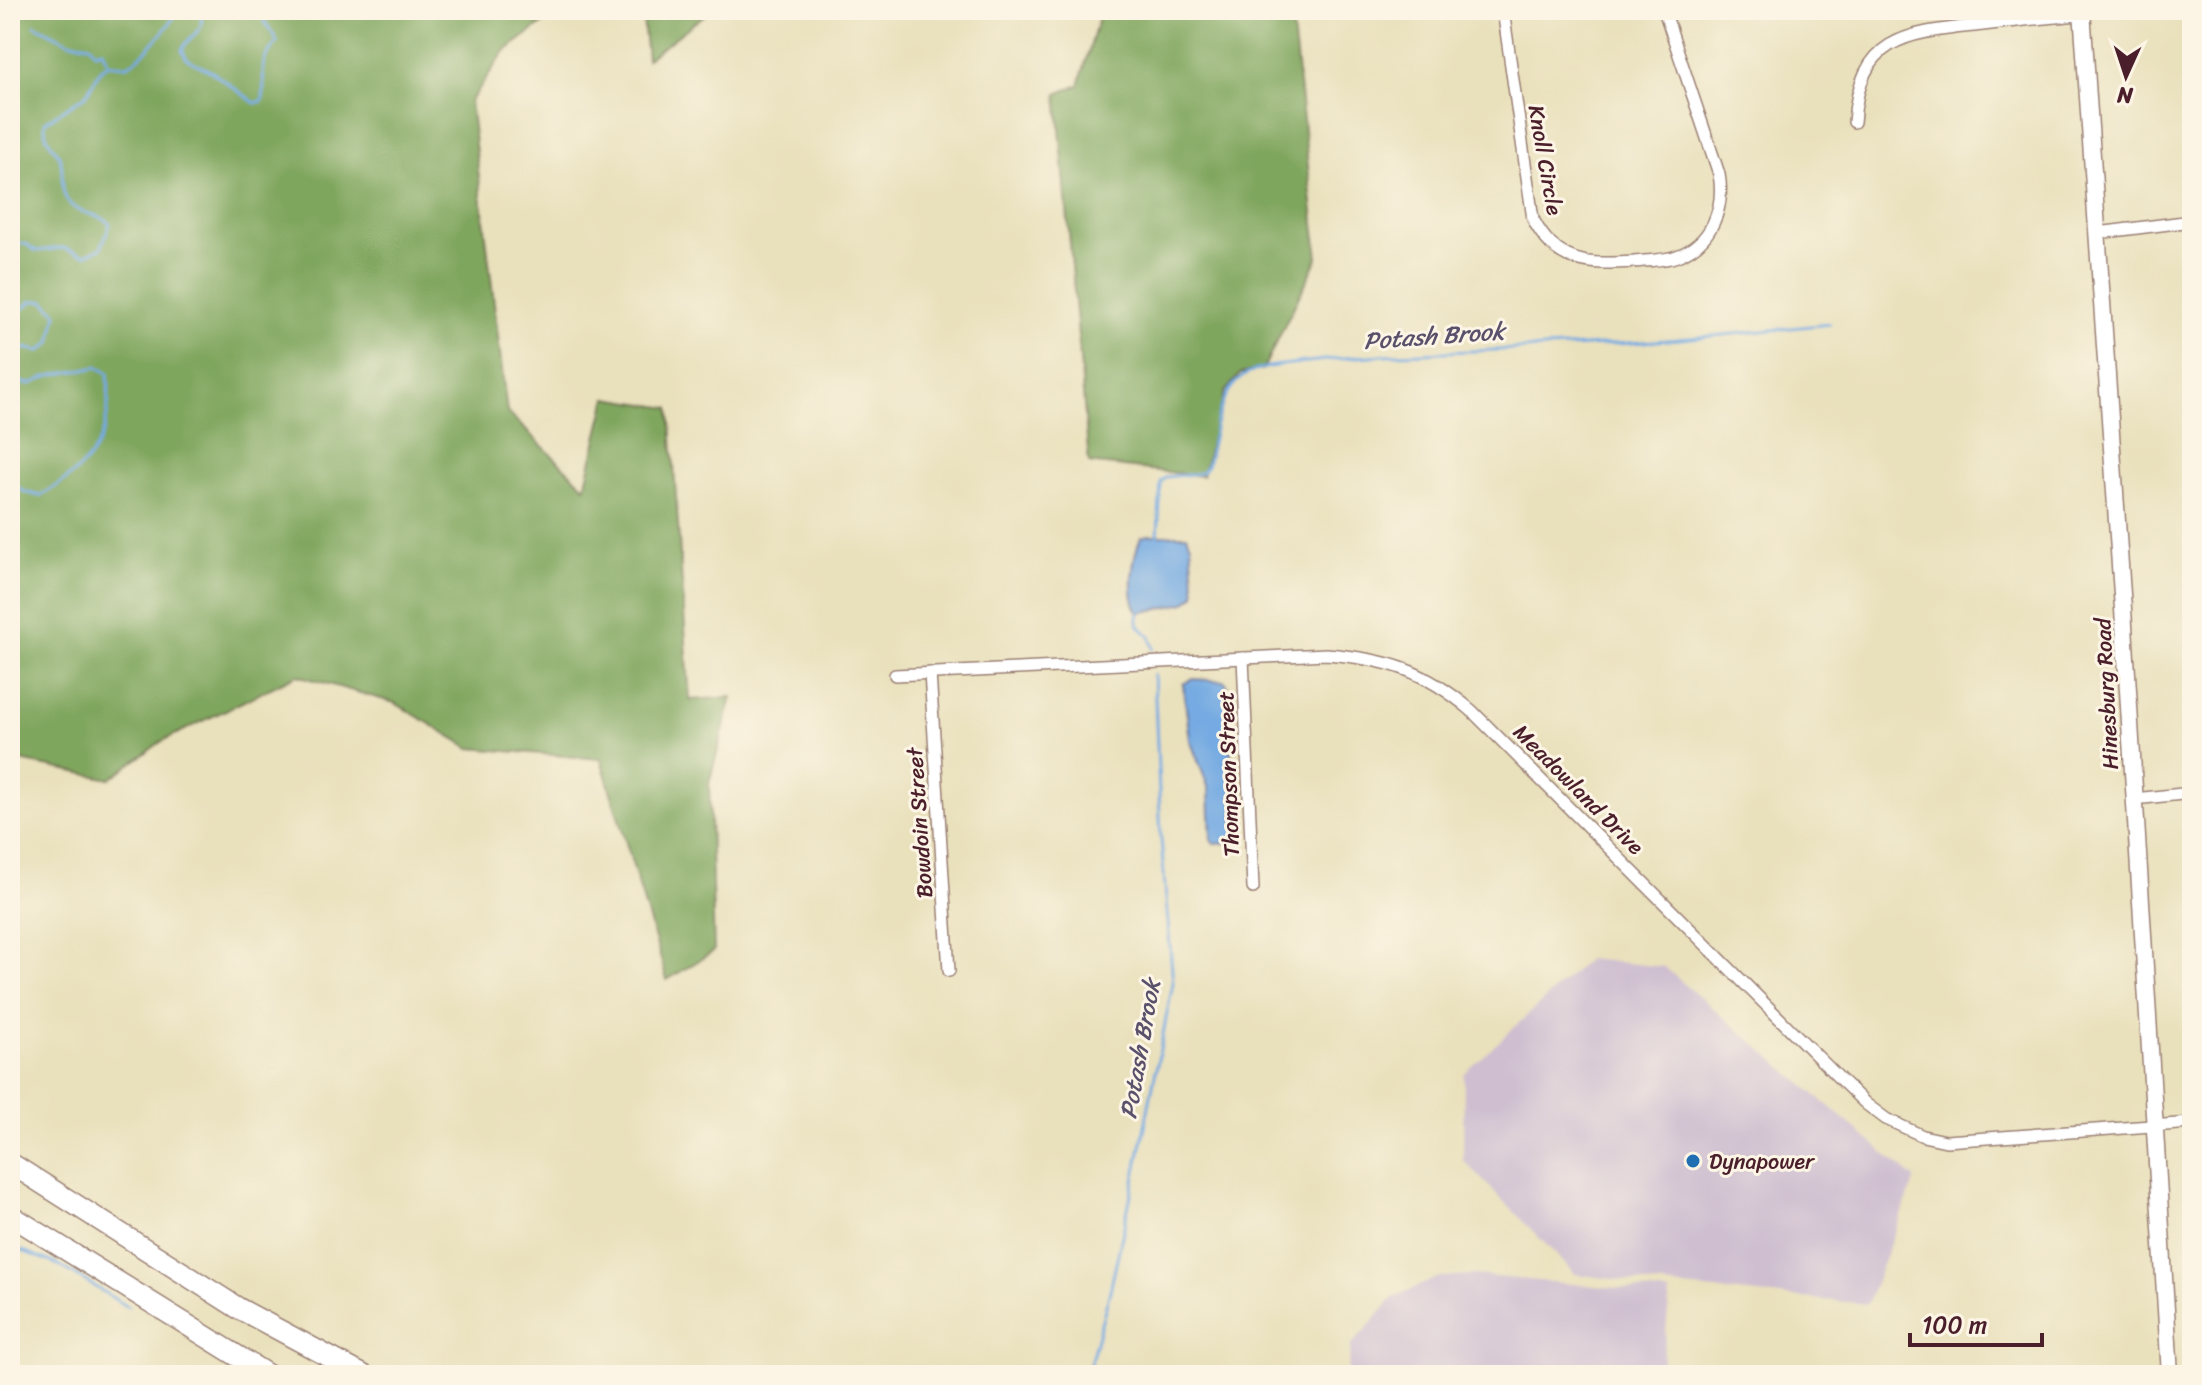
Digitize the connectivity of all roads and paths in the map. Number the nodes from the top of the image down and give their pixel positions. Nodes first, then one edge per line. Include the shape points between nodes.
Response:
1 (1503, 10) edge
2 (1664, 10) edge
3 (2082, 12) edge
4 (1854, 122) dead end
5 (2192, 221) edge
6 (2098, 233) junction
7 (1243, 658) junction
8 (930, 673) junction
9 (895, 675) dead end
10 (2192, 793) edge
11 (2134, 799) junction
12 (1253, 888) dead end
13 (949, 971) dead end
14 (2192, 1123) edge
15 (2154, 1126) junction
16 (10, 1163) edge
17 (10, 1215) edge
18 (268, 1375) edge
19 (363, 1375) edge
20 (2170, 1375) edge

1 - 2 street, Knoll Circle via 1533,219 1560,252 1598,264 1676,257 1704,237 1718,212 1719,174
3 - 4 street via 1952,28 1894,41 1865,72
3 - 6 main road, Hinesburg Road
5 - 6 street
6 - 11 main road, Hinesburg Road
7 - 8 street, Meadowland Drive
7 - 12 street, Thompson Street
7 - 15 street, Meadowland Drive via 1364,657 1410,669 1452,693 1849,1088 1908,1130 1962,1141
8 - 9 street, Meadowland Drive
8 - 13 street, Bowdoin Street
10 - 11 street
11 - 15 main road, Hinesburg Road
14 - 15 street, Meadowland Drive
15 - 20 main road, Hinesburg Road
16 - 19 highway via 238,1308
17 - 18 highway

